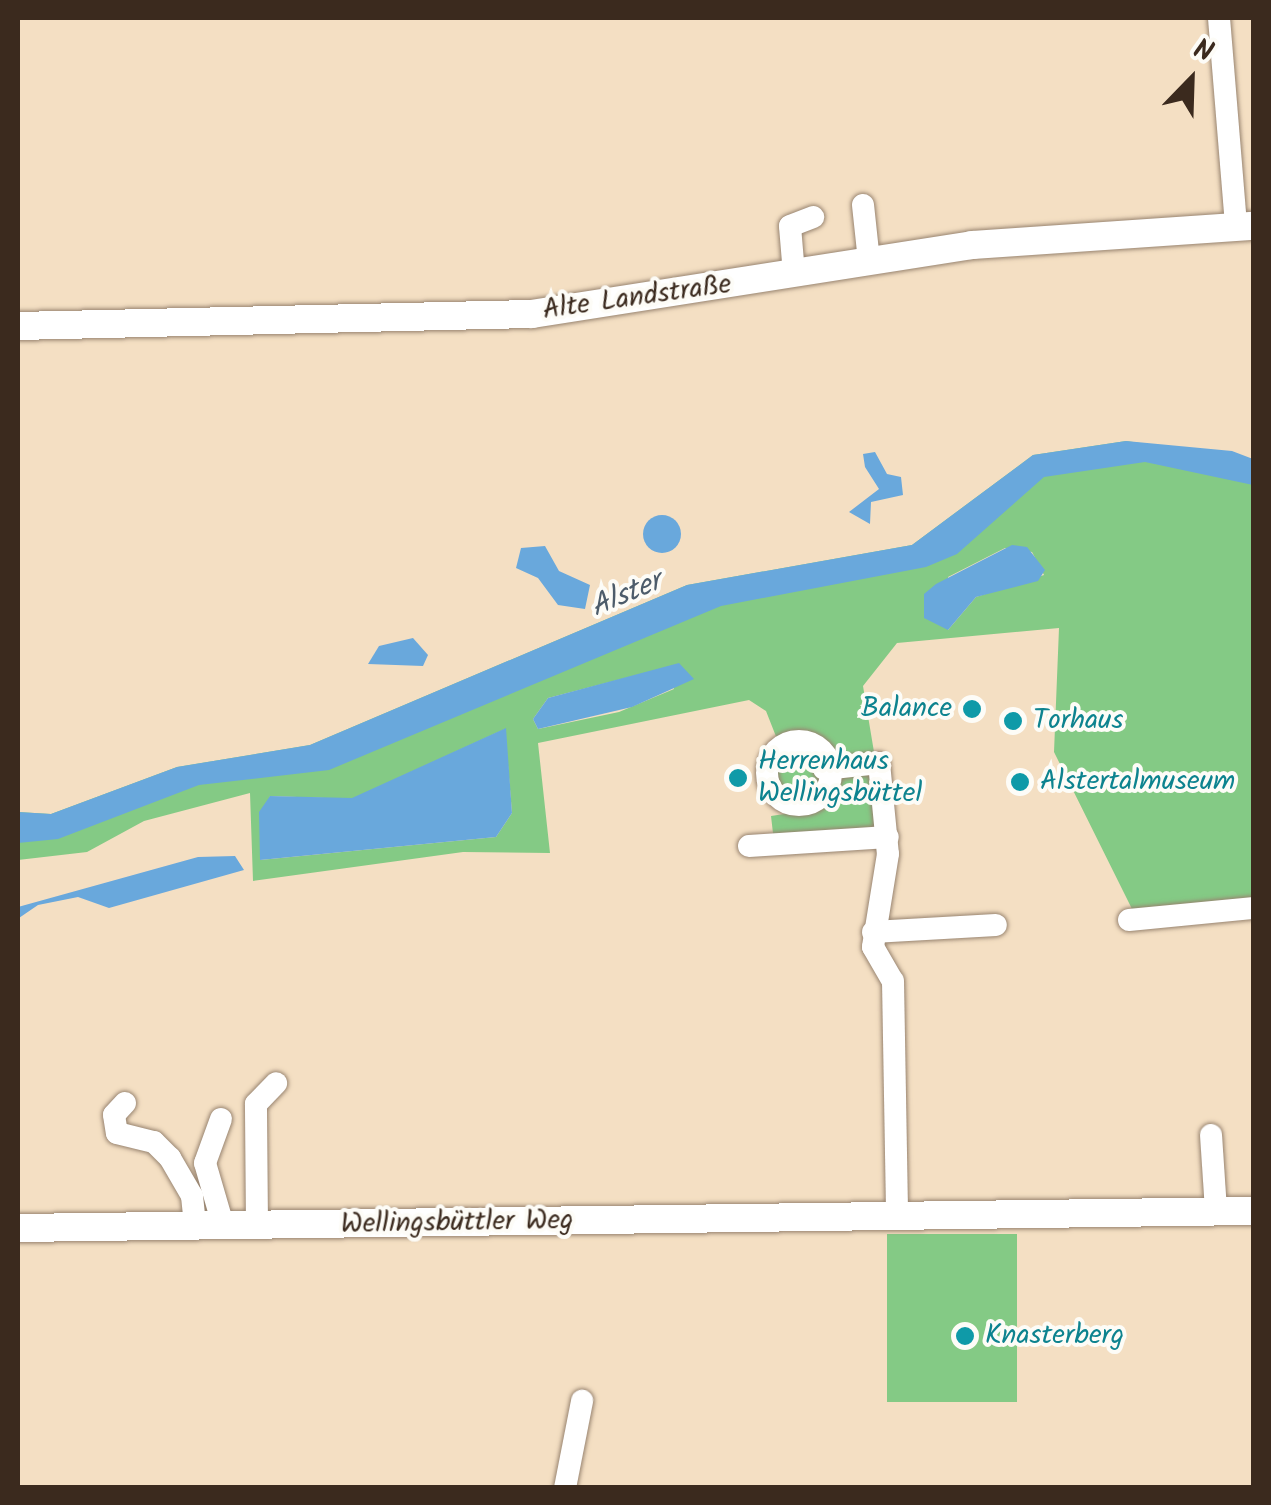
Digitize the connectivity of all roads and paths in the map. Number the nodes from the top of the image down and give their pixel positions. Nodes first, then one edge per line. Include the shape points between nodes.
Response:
1 (1219, 18) edge
2 (863, 205) dead end
3 (812, 217) dead end
4 (1245, 227) edge
5 (869, 261) junction
6 (794, 274) junction
7 (18, 326) edge
8 (824, 769) dead end
9 (888, 837) junction
10 (749, 846) dead end
11 (1254, 908) edge
12 (1129, 920) dead end
13 (996, 924) dead end
14 (873, 932) junction
15 (276, 1084) dead end
16 (125, 1103) dead end
17 (220, 1119) dead end
18 (1211, 1136) dead end
19 (1216, 1211) junction
20 (1254, 1211) edge
21 (897, 1217) junction
22 (257, 1225) junction
23 (209, 1226) junction
24 (18, 1228) edge
25 (582, 1401) dead end
26 (564, 1488) edge

1 - 4 street
2 - 5 street
3 - 6 street via 790,226
4 - 5 main road, Alte Landstraße via 1103,230
5 - 6 main road, Alte Landstraße
6 - 7 main road, Alte Landstraße via 451,320
8 - 9 street via 879,764
9 - 10 street
9 - 14 street
11 - 12 street
13 - 14 street
14 - 21 street via 893,981
15 - 22 street via 256,1104
16 - 23 street via 114,1115 117,1134 154,1142 170,1158
17 - 23 street via 206,1163
18 - 19 street
19 - 20 main road, Wellingsbüttler Weg
19 - 21 main road, Wellingsbüttler Weg
21 - 22 main road, Wellingsbüttler Weg
22 - 23 main road, Wellingsbüttler Weg
23 - 24 main road, Wellingsbüttler Weg
25 - 26 street

